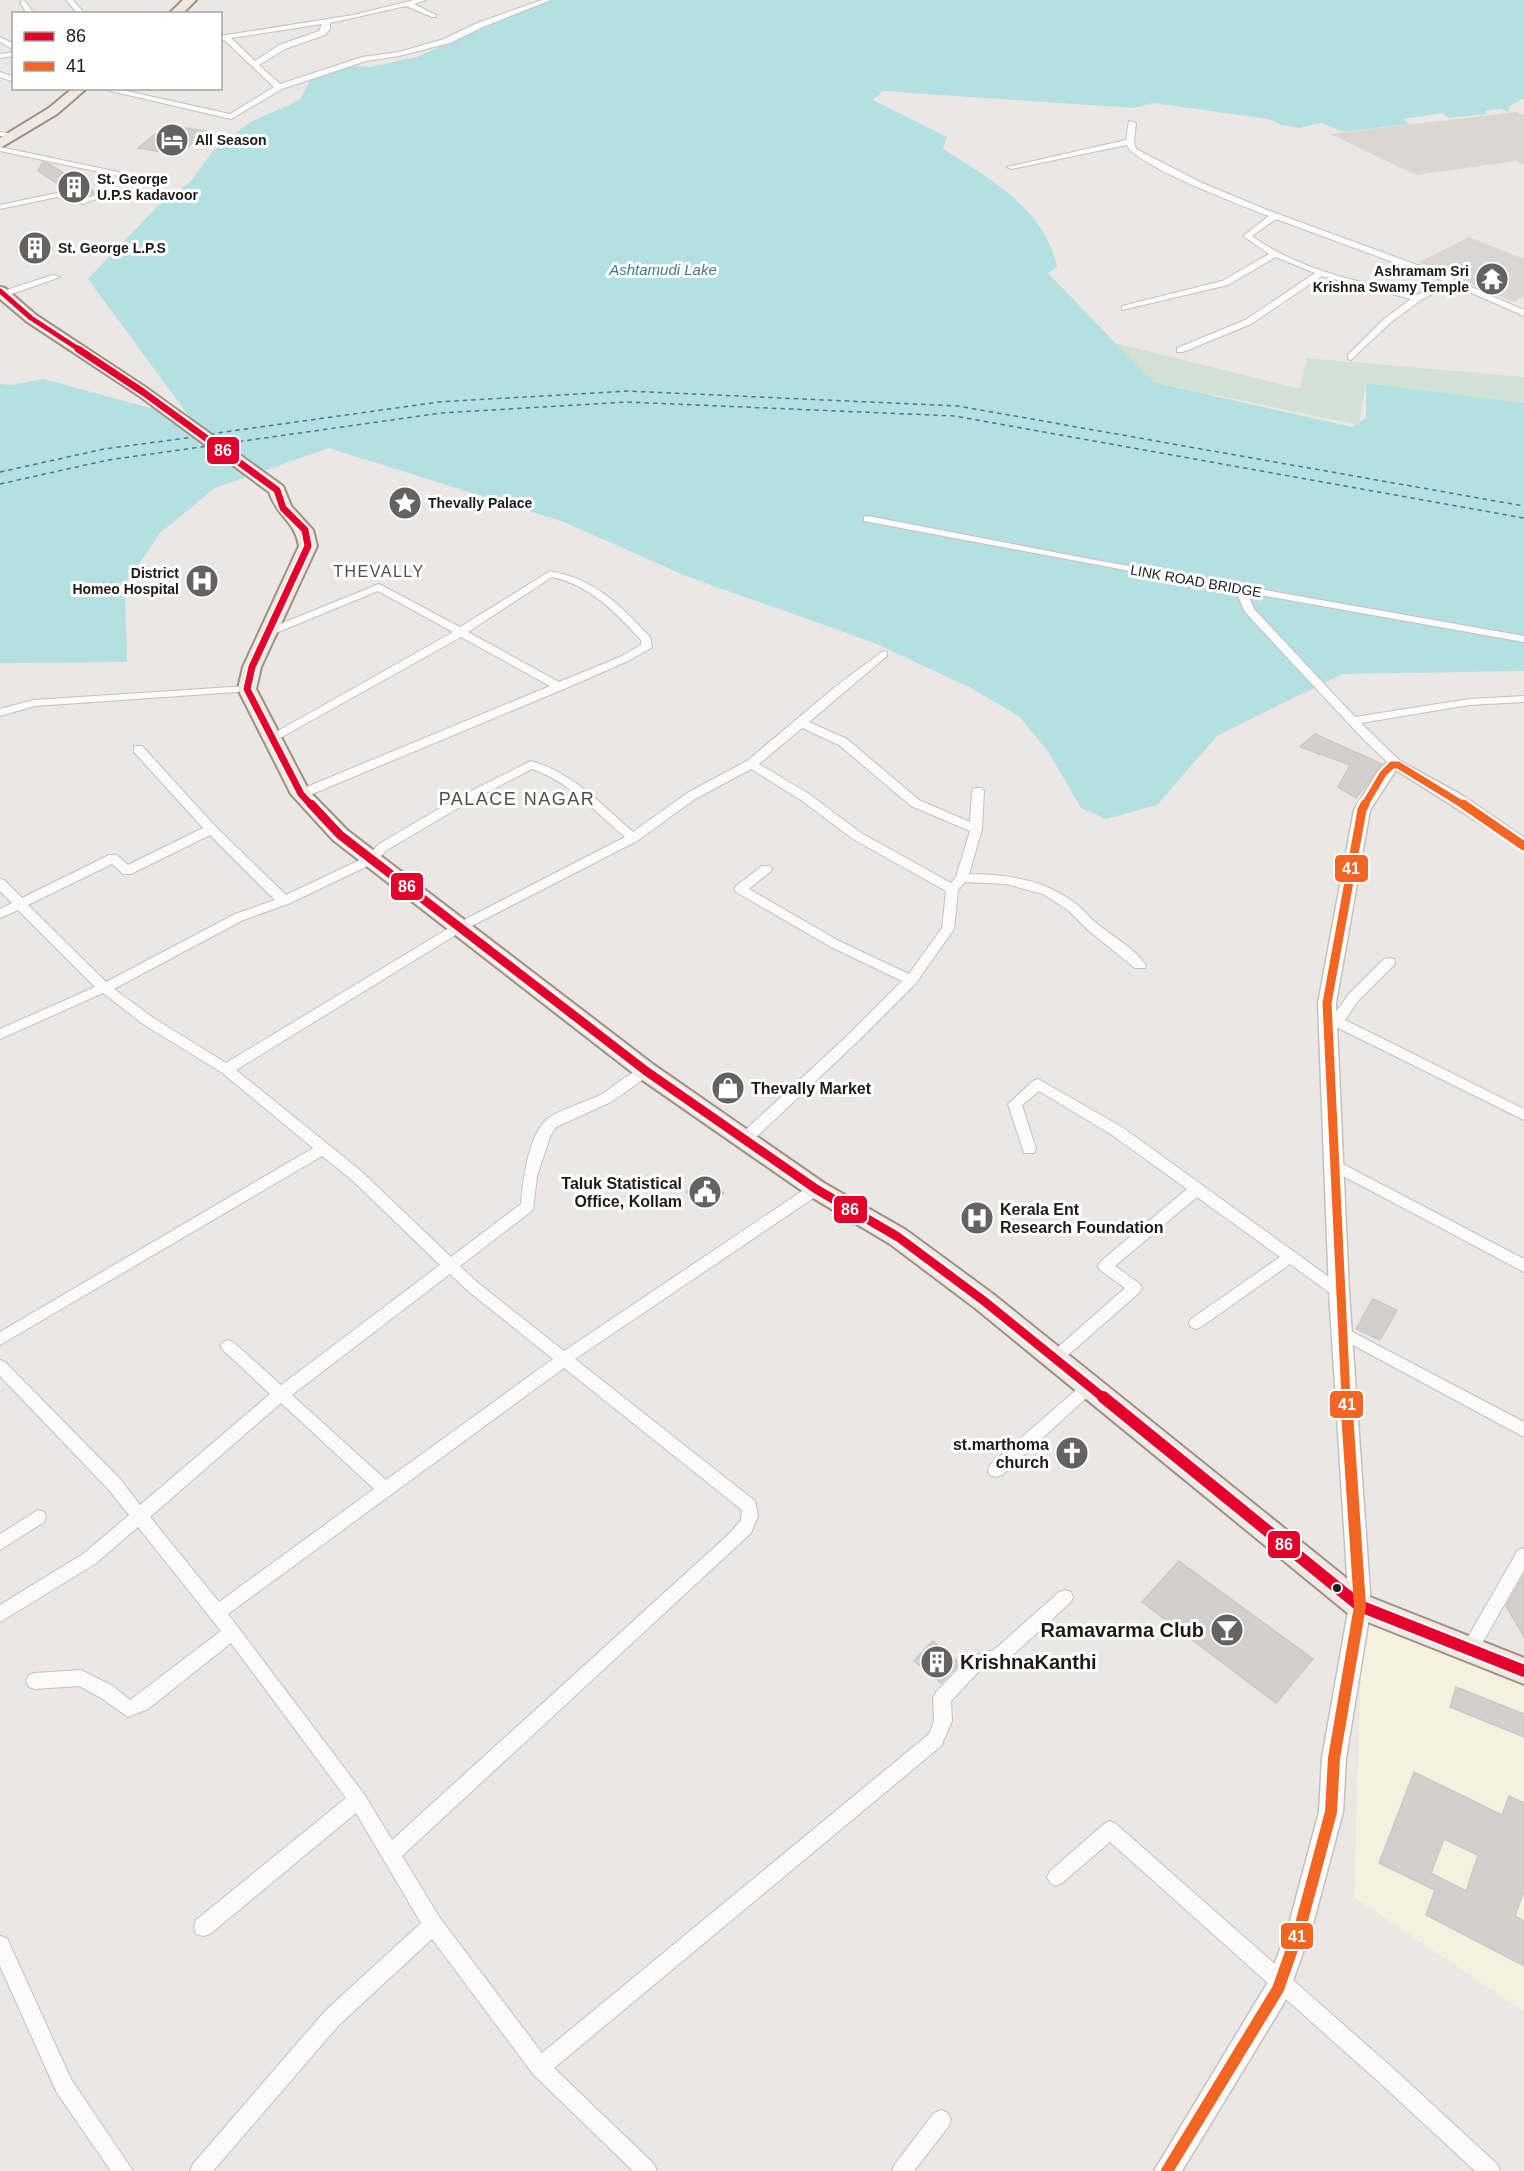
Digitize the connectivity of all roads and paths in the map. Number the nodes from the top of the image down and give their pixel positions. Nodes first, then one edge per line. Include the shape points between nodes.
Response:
1 (69, 0) edge
2 (190, 0) edge
3 (386, 0) edge
4 (423, 0) edge
5 (548, 0) edge
6 (23, 2) dead end
7 (406, 4) junction
8 (394, 8) junction
9 (30, 12) edge
10 (70, 12) dead end
11 (80, 12) edge
12 (177, 12) edge
13 (434, 16) dead end
14 (326, 22) junction
15 (223, 38) edge
16 (255, 64) junction
17 (279, 87) junction
18 (79, 90) edge
19 (109, 90) edge
20 (1132, 123) dead end
21 (6, 135) edge
22 (1130, 142) junction
23 (0, 144) edge
24 (0, 149) edge
25 (1011, 167) dead end
26 (128, 176) dead end
27 (97, 197) dead end
28 (0, 207) edge
29 (1274, 217) junction
30 (1275, 254) junction
31 (1320, 273) junction
32 (56, 277) dead end
33 (1450, 281) junction
34 (2, 293) edge
35 (1418, 298) junction
36 (1125, 308) dead end
37 (1524, 313) edge
38 (1180, 350) dead end
39 (1351, 357) dead end
40 (868, 519) dead end
41 (1253, 591) junction
42 (267, 633) junction
43 (459, 633) junction
44 (1524, 639) edge
45 (883, 654) dead end
46 (560, 687) junction
47 (247, 688) junction
48 (1524, 699) edge
49 (0, 712) edge
50 (1353, 721) junction
51 (801, 723) junction
52 (273, 738) junction
53 (138, 749) dead end
54 (751, 764) junction
55 (1398, 765) junction
56 (978, 791) dead end
57 (301, 794) junction
58 (976, 829) junction
59 (211, 830) junction
60 (633, 838) junction
61 (1524, 846) edge
62 (370, 860) junction
63 (766, 869) dead end
64 (962, 878) junction
65 (0, 883) edge
66 (952, 889) junction
67 (284, 900) junction
68 (21, 905) junction
69 (0, 914) edge
70 (458, 928) junction
71 (1389, 962) dead end
72 (1140, 964) dead end
73 (911, 980) junction
74 (105, 988) junction
75 (1332, 1019) junction
76 (0, 1034) edge
77 (226, 1069) junction
78 (646, 1071) junction
79 (1524, 1114) edge
80 (744, 1140) junction
81 (323, 1149) junction
82 (1029, 1149) dead end
83 (1335, 1165) junction
84 (1198, 1188) junction
85 (816, 1189) junction
86 (1290, 1257) junction
87 (452, 1266) junction
88 (1524, 1266) edge
89 (1339, 1292) junction
90 (1196, 1323) dead end
91 (1343, 1333) junction
92 (0, 1339) edge
93 (228, 1346) dead end
94 (564, 1359) junction
95 (1054, 1359) junction
96 (0, 1366) edge
97 (1089, 1387) junction
98 (281, 1394) junction
99 (1524, 1430) edge
100 (996, 1470) dead end
101 (386, 1490) junction
102 (138, 1516) junction
103 (38, 1517) dead end
104 (0, 1543) edge
105 (1524, 1555) edge
106 (1065, 1597) dead end
107 (1360, 1606) junction
108 (217, 1613) junction
109 (0, 1614) edge
110 (232, 1632) junction
111 (1470, 1649) junction
112 (1524, 1671) edge
113 (35, 1681) dead end
114 (358, 1800) junction
115 (391, 1853) junction
116 (1056, 1876) dead end
117 (433, 1925) junction
118 (203, 1927) dead end
119 (0, 1945) edge
120 (1281, 1982) junction
121 (540, 2067) junction
122 (941, 2120) dead end
123 (123, 2171) edge
124 (200, 2171) edge
125 (647, 2171) edge
126 (902, 2171) edge
127 (1167, 2171) edge
128 (1490, 2171) edge

1 - 11 street
2 - 12 main road
3 - 8 street
4 - 7 street
5 - 17 street via 447,41 365,59
6 - 9 street
7 - 8 street
7 - 13 street
8 - 14 street
10 - 11 street
14 - 15 street
14 - 16 street via 322,33 282,47
15 - 16 street
16 - 17 street
17 - 19 street via 236,115 222,117
18 - 21 main road via 53,111
20 - 22 street
21 - 23 main road
22 - 25 street
22 - 29 street via 1133,150 1183,177
24 - 26 street
27 - 28 street via 83,202 57,195
29 - 30 street via 1247,236
29 - 33 street
30 - 31 street
30 - 36 street via 1225,283
31 - 35 street
31 - 38 street via 1248,322
32 - 34 street
33 - 35 street
33 - 37 street
34 - 42 main road via 31,318 277,490 283,508 304,530 308,546
35 - 39 street via 1387,321
40 - 41 street, LINK ROAD BRIDGE
41 - 44 street, LINK ROAD BRIDGE
41 - 50 street via 1243,596 1249,610
42 - 43 street via 379,587
42 - 47 main road
43 - 46 street
43 - 46 street via 550,574 573,578 613,604 646,639 647,646
43 - 52 street
45 - 51 street
46 - 57 street
47 - 49 street via 34,703
47 - 52 main road
48 - 50 street via 1469,702
50 - 55 street
51 - 54 street
51 - 58 street via 843,742 915,803
52 - 57 main road
53 - 59 street
54 - 60 street via 691,796
54 - 66 street via 805,797 857,836
55 - 61 street
55 - 75 street via 1392,765 1383,774 1362,810 1327,1003
56 - 58 street
57 - 62 main road
58 - 64 street
59 - 67 street
59 - 68 street via 127,871 113,858
60 - 62 street via 591,797 557,774 531,765 383,847
60 - 70 street
62 - 67 street
62 - 70 main road
63 - 73 street via 740,889 835,944
64 - 66 street
64 - 72 street via 995,877 1030,884 1073,908
65 - 68 street
66 - 73 street via 948,929
67 - 74 street via 221,926
68 - 69 street
68 - 74 street
70 - 77 street
70 - 78 main road
71 - 75 street
73 - 80 street
74 - 76 street
74 - 77 street via 164,1032
75 - 79 street
75 - 83 street
77 - 81 street
78 - 80 main road
78 - 87 street via 606,1098 551,1123 530,1176 528,1206
80 - 85 main road
81 - 87 street
81 - 92 street
82 - 84 street via 1015,1104 1038,1084 1117,1131
83 - 88 street
83 - 89 street
84 - 86 street
84 - 95 street via 1105,1266 1135,1288
85 - 94 street
85 - 95 main road via 898,1237
86 - 89 street
86 - 90 street
87 - 94 street
87 - 98 street
89 - 91 street
91 - 99 street
91 - 107 street
93 - 98 street
94 - 101 street
94 - 115 street via 749,1506 751,1514 735,1539
95 - 97 main road
96 - 102 street via 114,1484
97 - 100 street
97 - 107 main road
98 - 101 street
98 - 102 street
101 - 108 street
102 - 108 street
102 - 109 street via 88,1559
103 - 104 street
105 - 111 street
106 - 121 street via 999,1657 976,1663 942,1698 943,1721 935,1740
107 - 111 main road
107 - 120 street via 1336,1748 1331,1812
108 - 110 street
110 - 113 street via 142,1703 128,1709 81,1678
110 - 114 street
111 - 112 main road
114 - 115 street
114 - 118 street
115 - 117 street
116 - 120 street via 1110,1830
117 - 121 street
117 - 124 street via 332,2018
119 - 123 street via 64,2086
120 - 127 street
120 - 128 street
121 - 125 street
122 - 126 street

